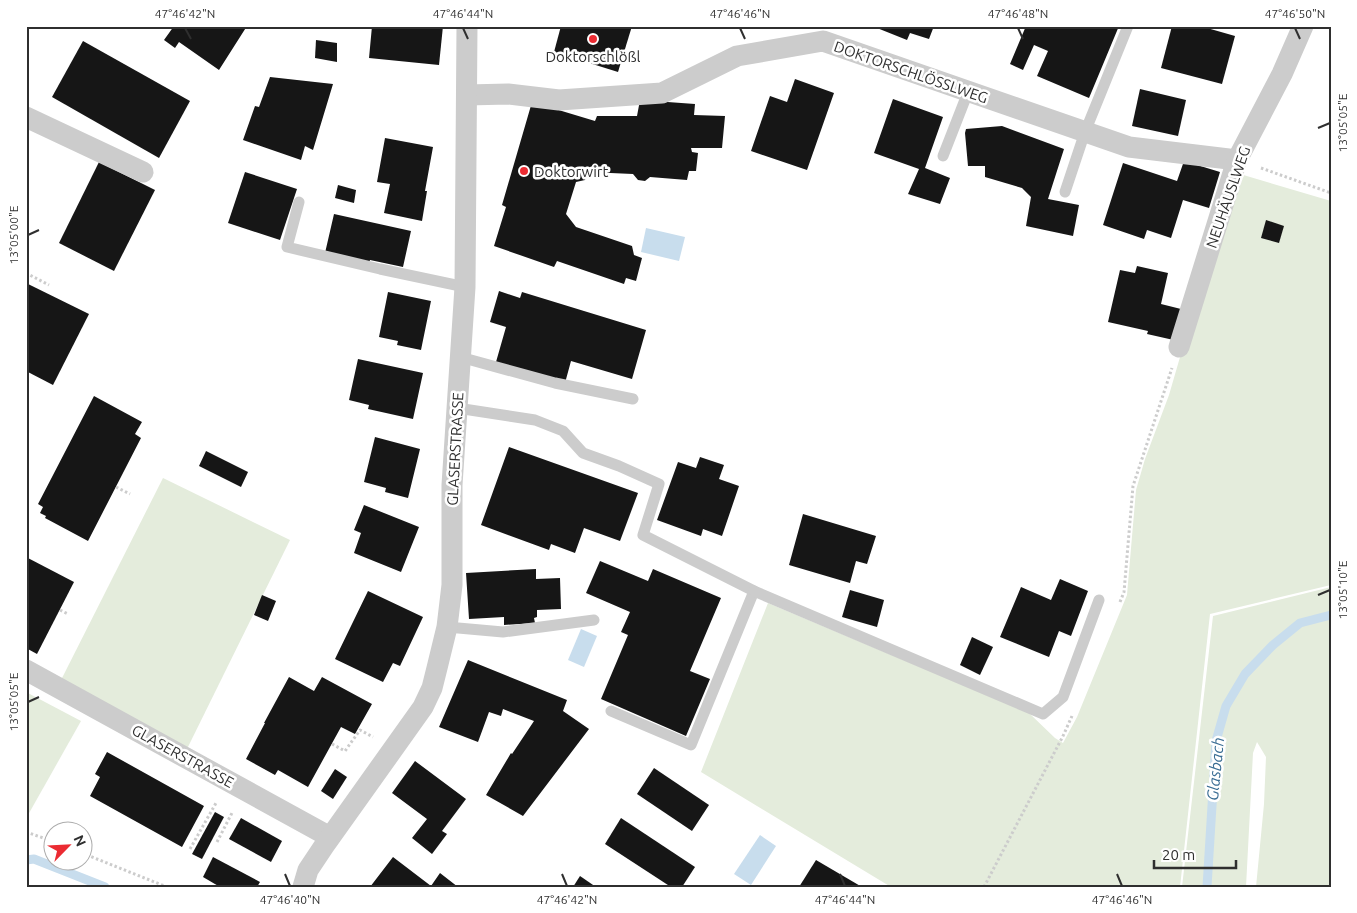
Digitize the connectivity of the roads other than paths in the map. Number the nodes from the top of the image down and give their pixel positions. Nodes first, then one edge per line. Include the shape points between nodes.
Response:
1 (467, 26) edge
2 (1128, 26) edge
3 (1303, 26) edge
4 (968, 92) junction
5 (467, 96) junction
6 (26, 117) edge
7 (1084, 132) junction
8 (943, 156) dead end
9 (1237, 160) junction
10 (143, 172) dead end
11 (1066, 192) dead end
12 (299, 202) dead end
13 (465, 287) junction
14 (1179, 347) dead end
15 (460, 357) junction
16 (633, 399) dead end
17 (457, 408) junction
18 (754, 591) junction
19 (1099, 600) dead end
20 (594, 620) dead end
21 (447, 628) junction
22 (32, 672) edge
23 (611, 712) dead end
24 (330, 838) junction
25 (303, 887) edge

1 - 5 street, GLASERSTRASSE
2 - 7 lane
3 - 9 street, NEUHÄUSLWEG
4 - 5 street, DOKTORSCHLÖSSLWEG via 824,37 737,56 662,93 559,100 508,94
4 - 7 street, DOKTORSCHLÖSSLWEG
4 - 8 lane
5 - 13 street, GLASERSTRASSE
6 - 10 street
7 - 9 street, DOKTORSCHLÖSSLWEG via 1129,147
7 - 11 lane
9 - 14 street, NEUHÄUSLWEG
12 - 13 lane via 287,246
13 - 15 street, GLASERSTRASSE
15 - 16 lane via 555,383
15 - 17 street, GLASERSTRASSE
17 - 18 lane via 535,420 563,432 583,453 659,484 643,535
17 - 21 street, GLASERSTRASSE via 452,485 452,584
18 - 19 lane via 1043,714 1063,697
18 - 23 lane via 691,745
20 - 21 lane via 504,632
21 - 24 street, GLASERSTRASSE via 432,688 423,707
22 - 24 street, GLASERSTRASSE
24 - 25 street, GLASERSTRASSE via 308,870

